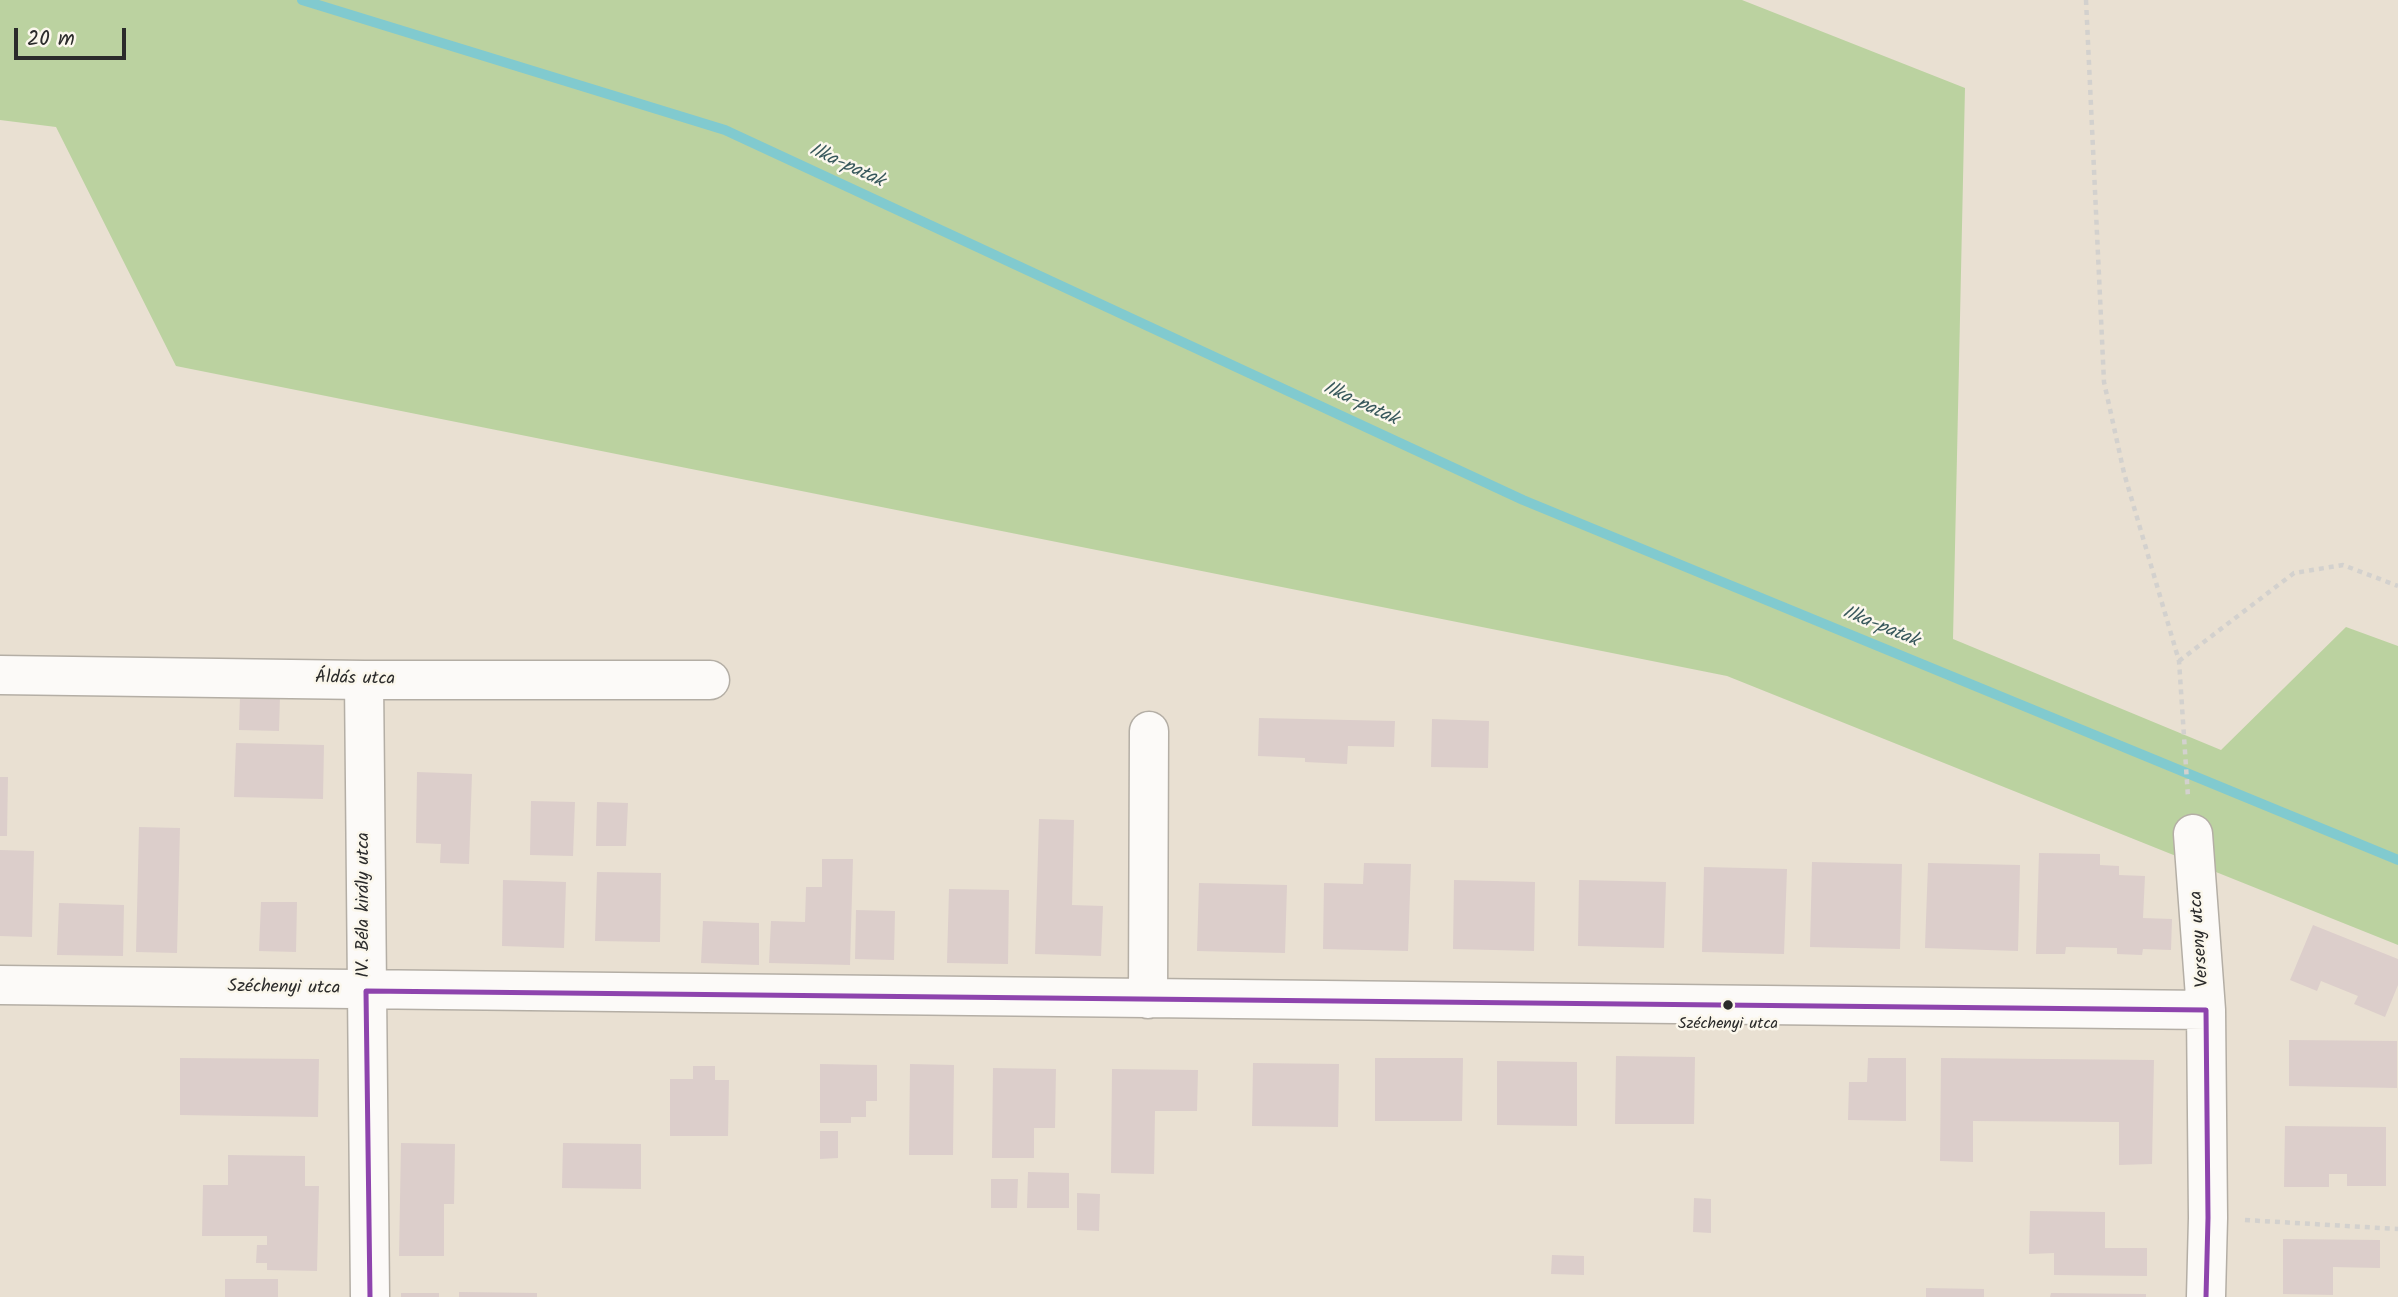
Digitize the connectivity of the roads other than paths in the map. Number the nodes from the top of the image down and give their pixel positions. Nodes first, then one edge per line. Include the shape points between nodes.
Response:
1 (0, 675) edge
2 (710, 680) dead end
3 (364, 681) junction
4 (1149, 731) dead end
5 (2193, 834) road end
6 (0, 985) edge
7 (366, 991) junction
8 (1148, 999) junction
9 (2206, 1010) junction
10 (370, 1297) edge
11 (2206, 1297) edge

1 - 3 street, Áldás utca
2 - 3 street, Áldás utca
3 - 7 street, IV. Béla király utca
4 - 8 street
5 - 9 street, Verseny utca
6 - 7 street, Széchenyi utca
7 - 8 street, Széchenyi utca
7 - 10 street, IV. Béla király utca
8 - 9 street, Széchenyi utca
9 - 11 street, Verseny utca

